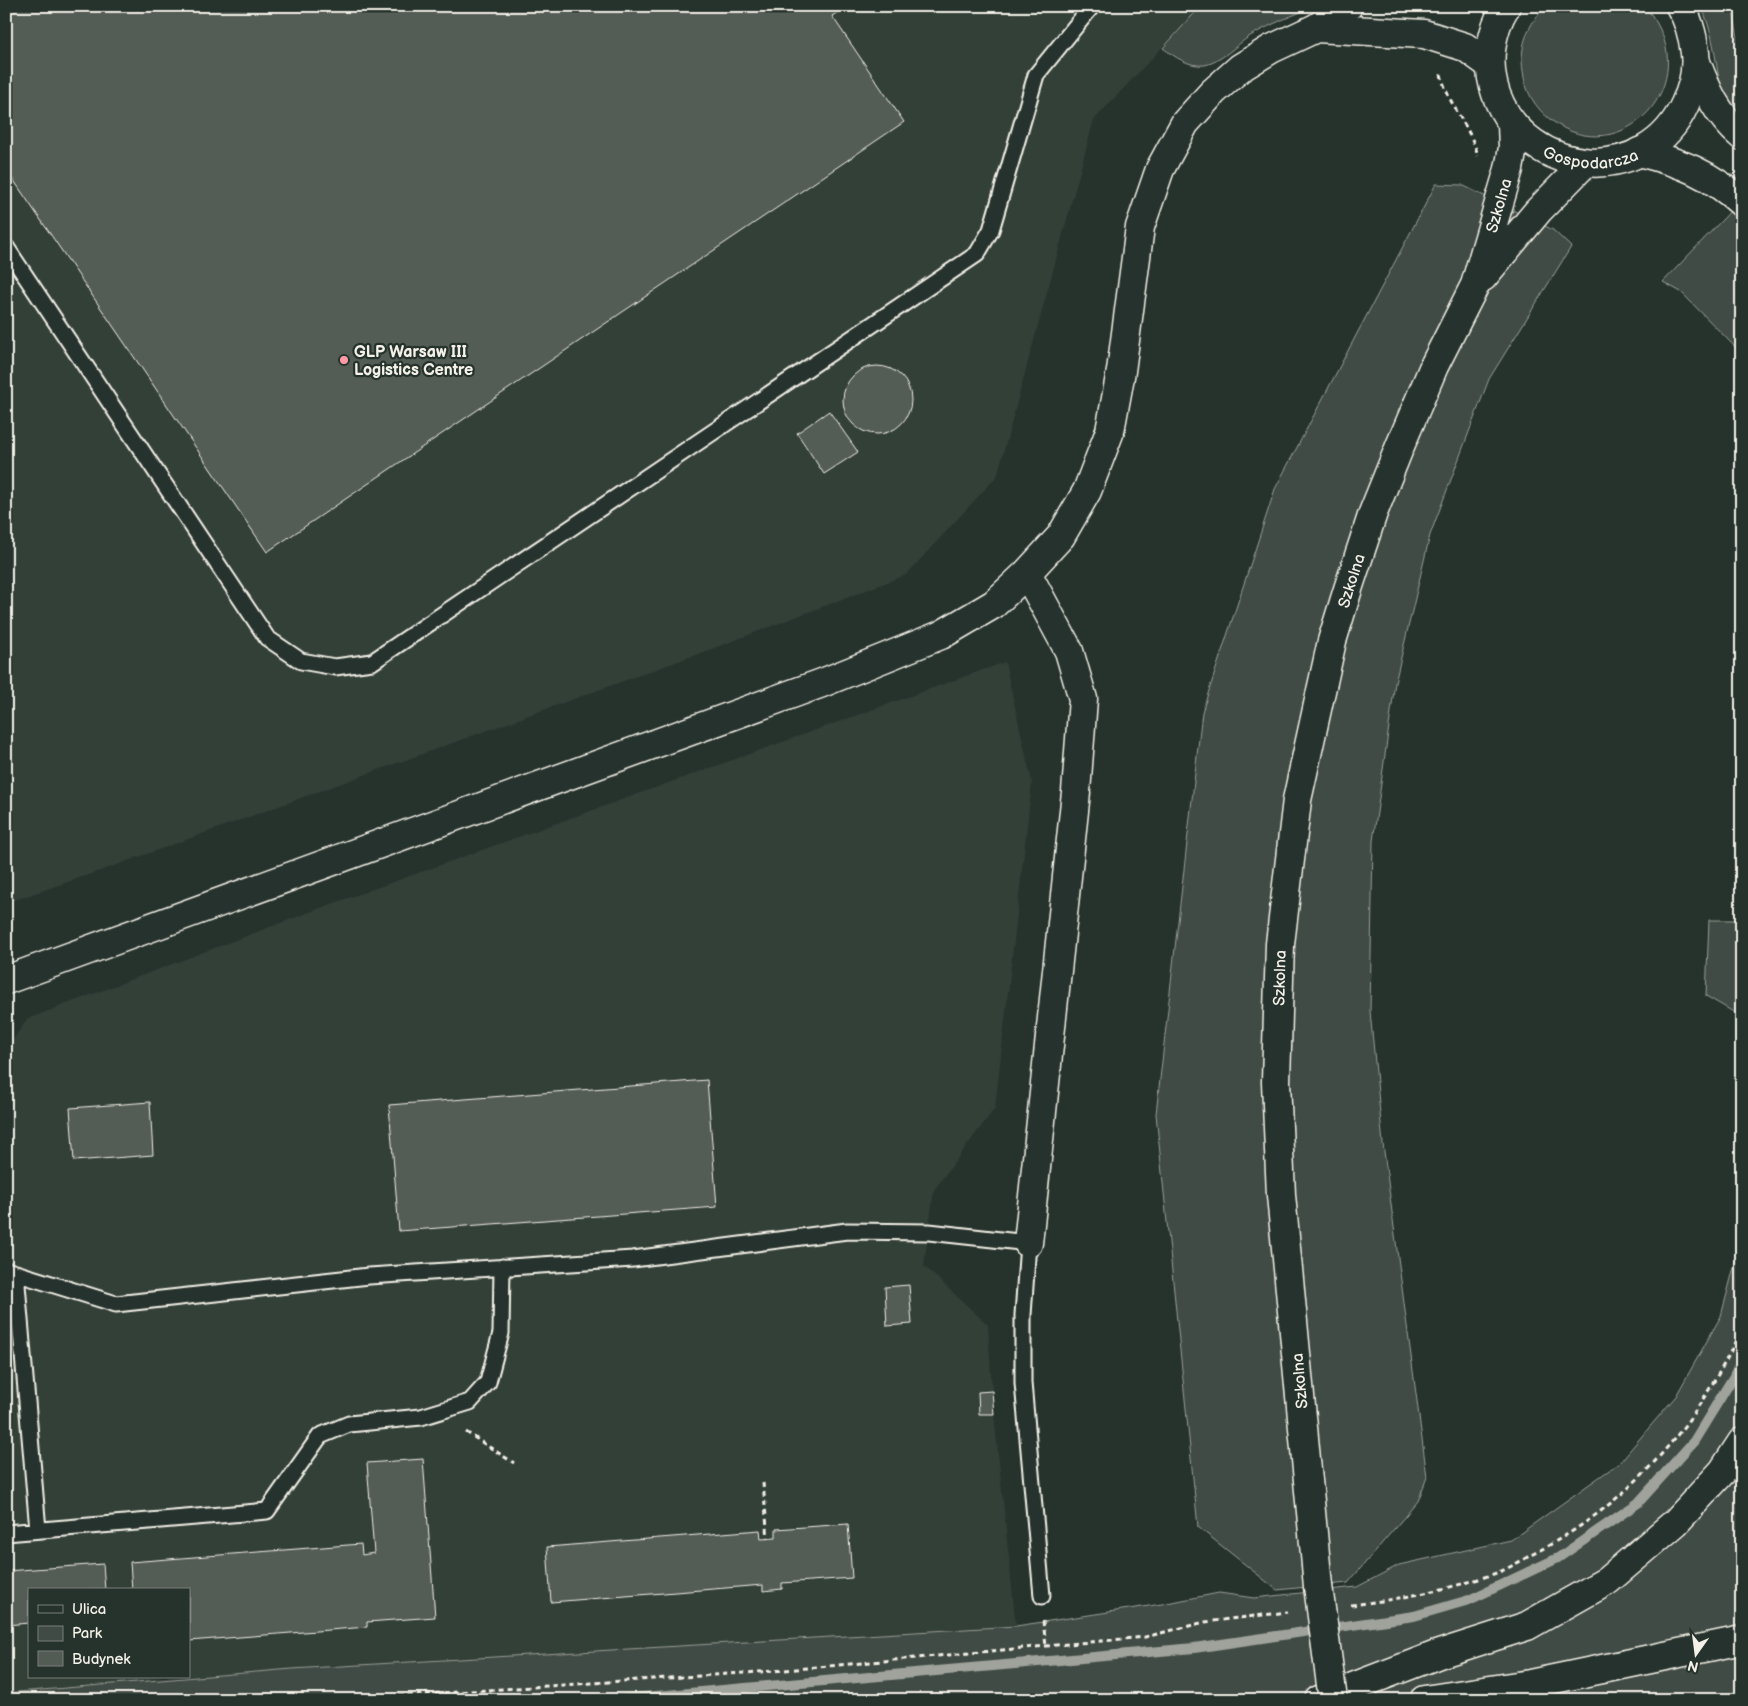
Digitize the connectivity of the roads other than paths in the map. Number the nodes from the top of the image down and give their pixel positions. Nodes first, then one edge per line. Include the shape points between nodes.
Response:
1 (1092, 6) edge
2 (1348, 6) edge
3 (1506, 6) edge
4 (1681, 7) edge
5 (1316, 28) junction
6 (1696, 62) junction
7 (1490, 65) junction
8 (1512, 124) junction
9 (1742, 136) edge
10 (1639, 152) junction
11 (1585, 163) junction
12 (1742, 203) edge
13 (6, 248) edge
14 (1475, 285) junction
15 (1027, 573) junction
16 (6, 980) edge
17 (1028, 1243) junction
18 (502, 1267) junction
19 (11, 1271) edge
20 (1742, 1442) edge
21 (38, 1530) junction
22 (6, 1533) edge
23 (1042, 1596) dead end
24 (1742, 1640) edge
25 (1319, 1700) edge
26 (1333, 1700) edge
27 (1424, 1700) edge

1 - 13 lane via 1036,75 991,230 977,254 372,662 335,667 301,661 268,638
2 - 5 main road
3 - 7 main road, Gospodarcza via 1492,40
4 - 6 main road, Gospodarcza via 1692,34
5 - 7 main road via 1424,34 1465,47
5 - 15 main road via 1240,68 1213,92 1185,123 1160,169 1140,227 1110,431 1088,491 1062,536
6 - 9 main road via 1711,100 1730,126
6 - 10 main road, Gospodarcza via 1692,90 1680,115 1662,136
7 - 8 main road, Gospodarcza via 1498,100
8 - 11 main road, Gospodarcza via 1532,144 1557,157
8 - 14 main road, Szkolna via 1513,148 1509,169
10 - 11 main road, Gospodarcza via 1613,162
10 - 12 main road via 1695,170 1722,184
11 - 14 main road, Szkolna via 1538,211
14 - 26 main road, Szkolna, bridge via 1434,366 1373,513 1332,641 1297,800 1280,944 1276,1082 1281,1195 1318,1586
15 - 16 main road via 994,604 941,635 838,677
15 - 17 main road via 1069,651 1082,699 1076,792
17 - 18 lane via 929,1232 847,1231 633,1259
17 - 23 lane via 1023,1383
18 - 19 lane via 369,1276 116,1304
18 - 21 lane via 501,1333 488,1382 470,1402 421,1417 349,1424 320,1436 267,1511
19 - 21 lane
20 - 25 main road via 1723,1471 1676,1522 1608,1581 1527,1626 1439,1654
21 - 22 lane
24 - 27 main road via 1530,1684

